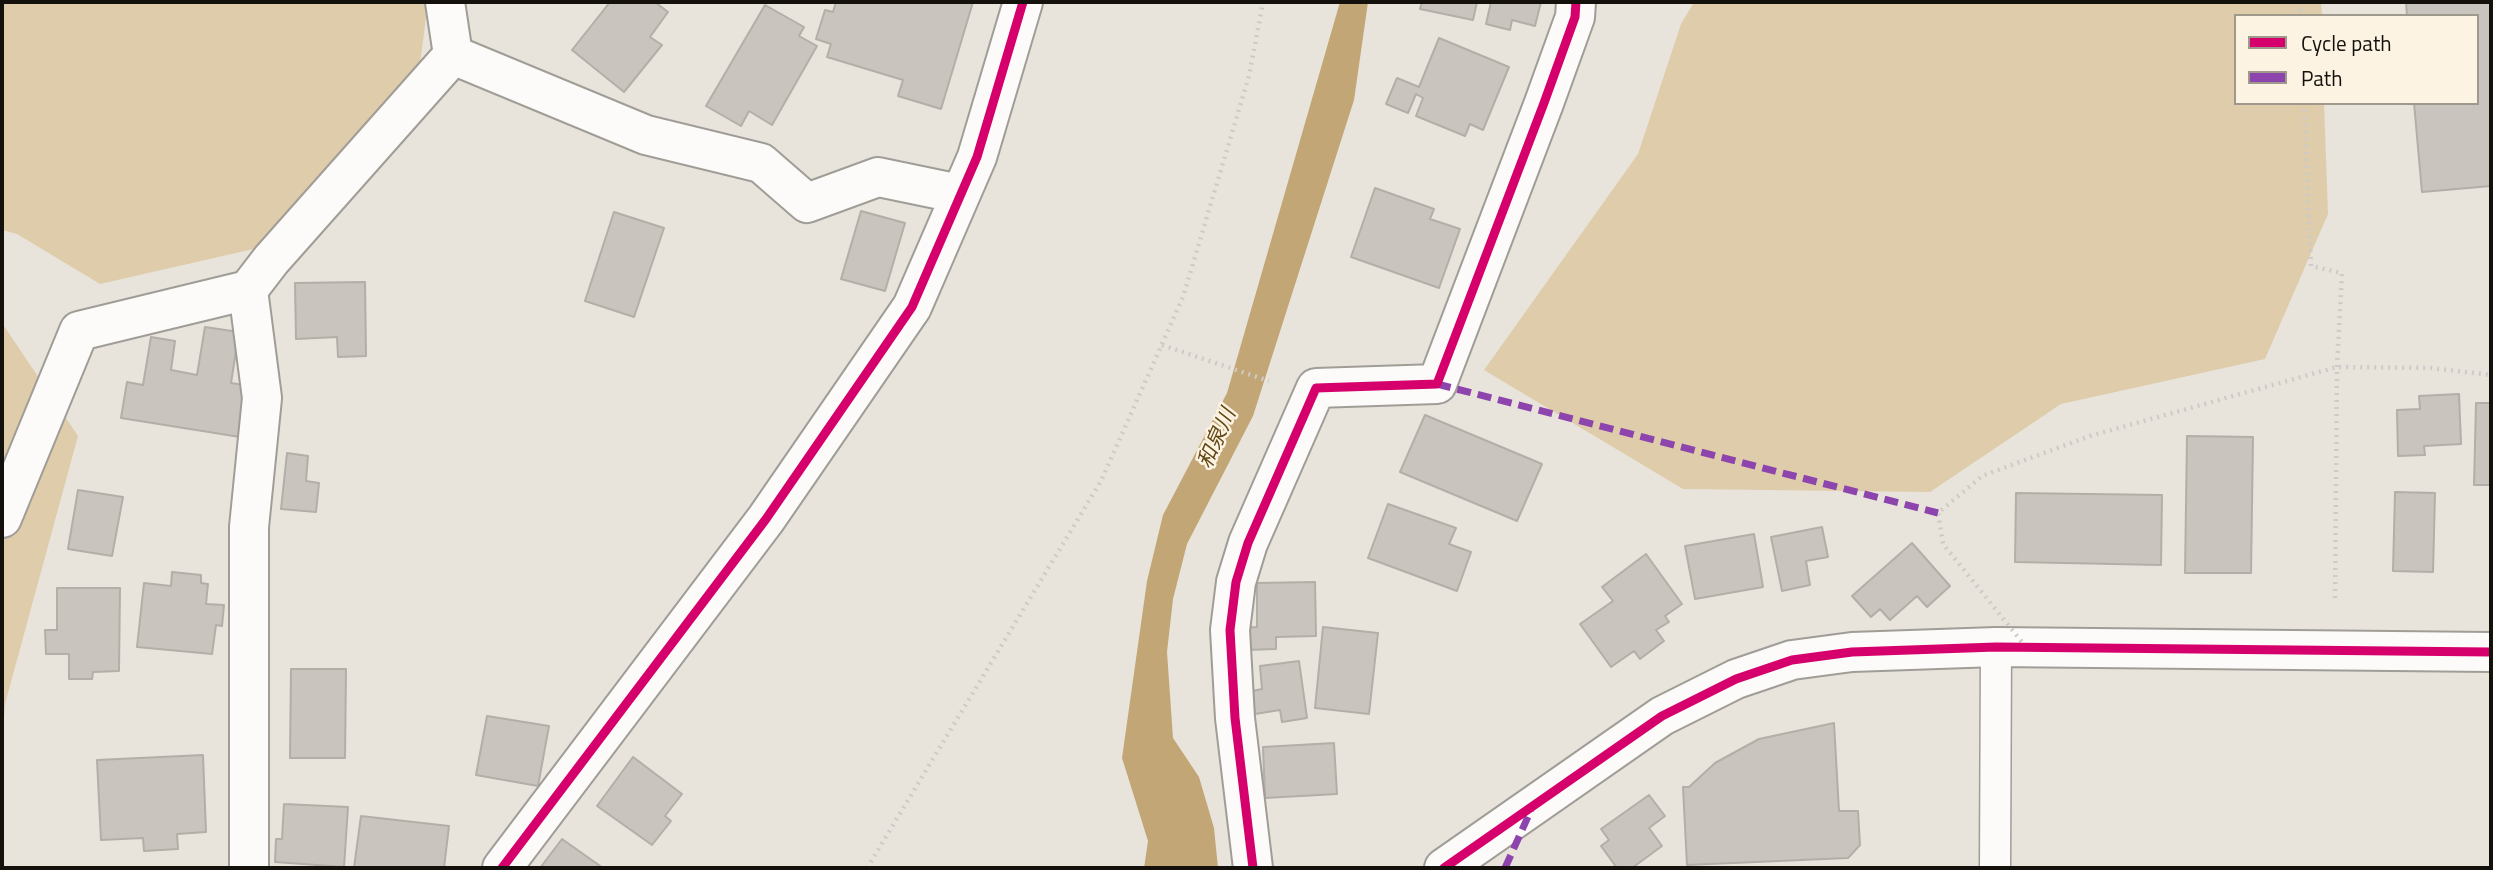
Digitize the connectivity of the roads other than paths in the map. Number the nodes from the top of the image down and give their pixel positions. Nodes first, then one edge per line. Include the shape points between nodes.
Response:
1 (445, 2) edge
2 (1023, 2) edge
3 (1576, 2) edge
4 (453, 55) junction
5 (960, 194) junction
6 (248, 290) junction
7 (2, 518) edge
8 (2011, 647) junction
9 (2491, 652) edge
10 (249, 868) edge
11 (502, 868) edge
12 (1253, 868) edge
13 (1444, 868) edge
14 (1995, 868) edge

1 - 4 street
2 - 5 street via 977,157
3 - 12 street via 1575,17 1544,103 1437,384 1317,388 1248,543 1236,582 1230,629
4 - 5 street via 646,135 761,163 807,203 878,177
4 - 6 street
5 - 11 street via 912,307 766,519
6 - 7 street via 79,331
6 - 10 street via 262,398 249,527
8 - 9 street
8 - 13 street via 1852,652 1792,660 1736,679 1662,716
8 - 14 lane

